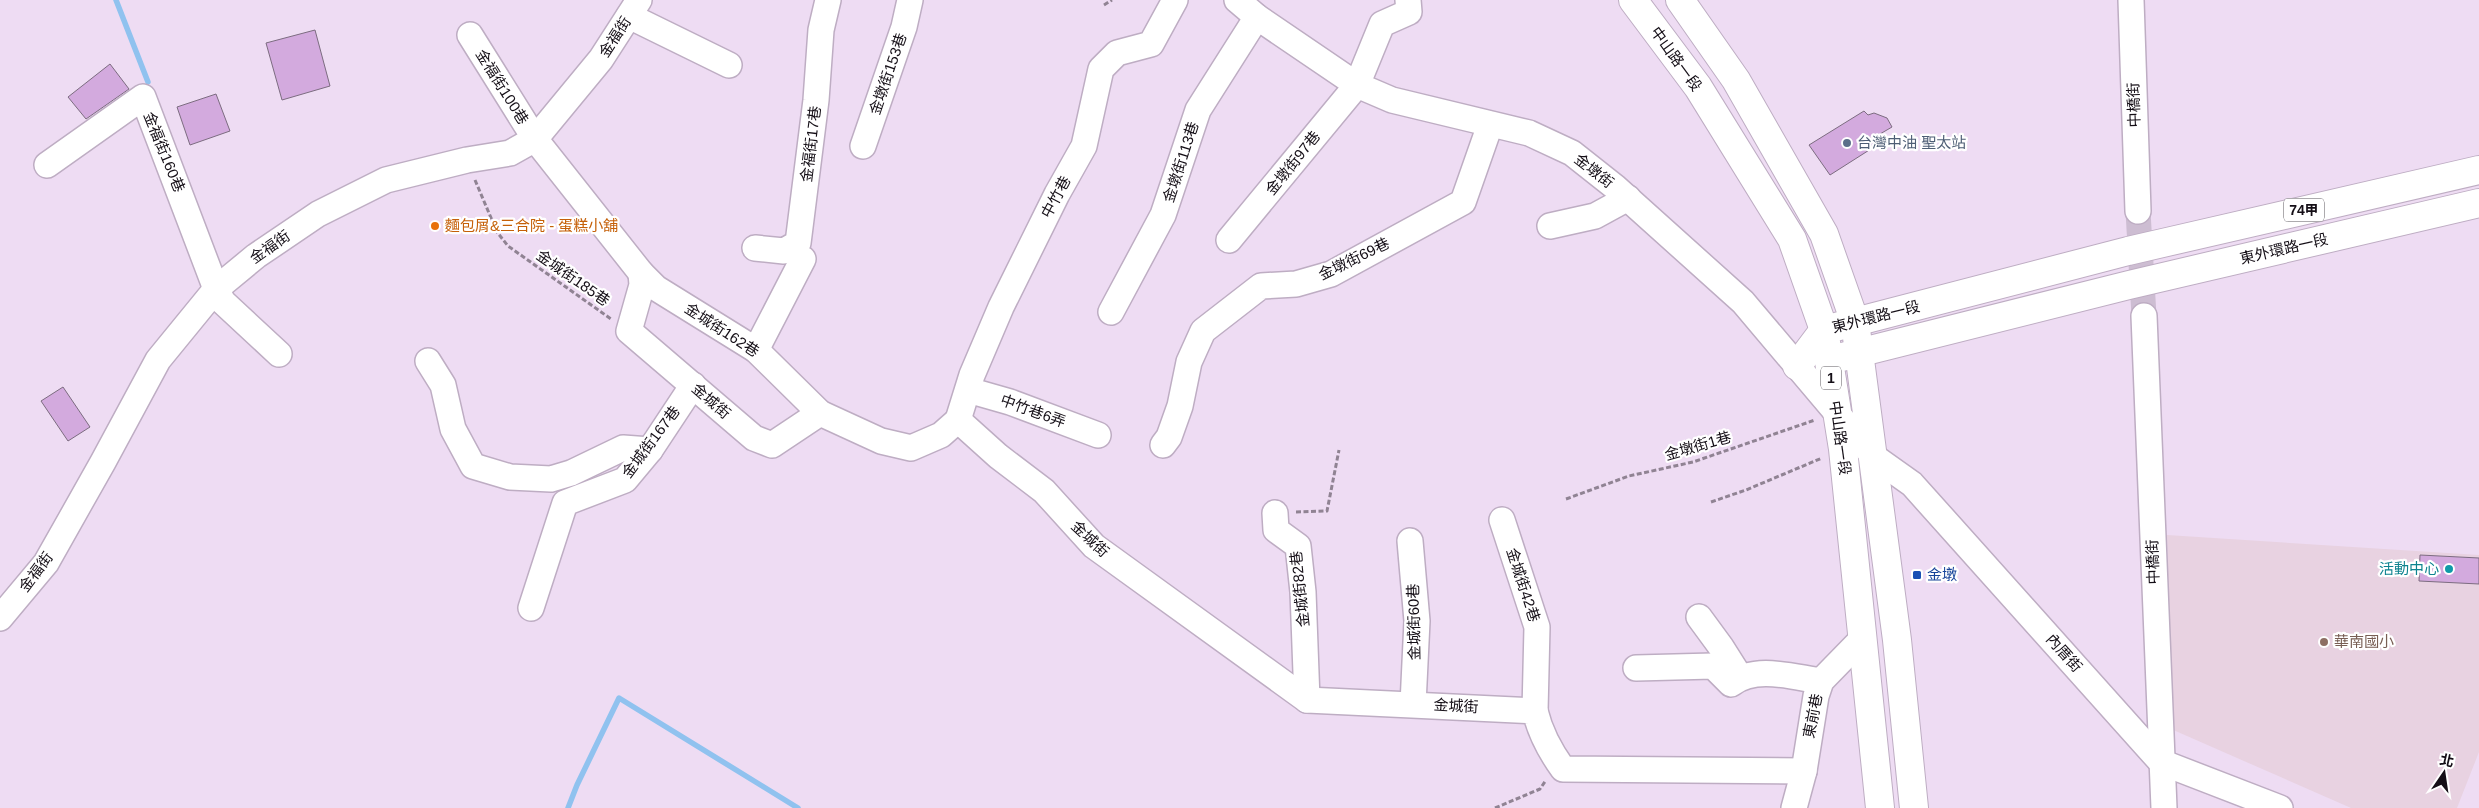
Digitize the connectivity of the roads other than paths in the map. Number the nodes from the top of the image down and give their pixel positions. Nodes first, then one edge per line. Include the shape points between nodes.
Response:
1 (828, 0) edge
2 (910, 0) edge
3 (1175, 0) edge
4 (1237, 0) edge
5 (1408, 0) edge
6 (1633, 0) edge
7 (1680, 0) edge
8 (2131, 0) edge
9 (634, 8) edge
10 (1257, 17) junction
11 (470, 35) dead end
12 (730, 65) dead end
13 (1356, 85) junction
14 (1490, 125) junction
15 (535, 139) junction
16 (863, 146) dead end
17 (47, 165) dead end
18 (2479, 170) edge
19 (1628, 198) junction
20 (2479, 202) edge
21 (2138, 211) tunnel mouth
22 (1550, 226) dead end
23 (1229, 240) dead end
24 (755, 248) dead end
25 (803, 259) dead end
26 (641, 273) junction
27 (216, 288) junction
28 (1111, 312) dead end
29 (2144, 316) tunnel mouth
30 (1855, 322) junction
31 (1824, 330) junction
32 (756, 350) junction
33 (279, 354) dead end
34 (1861, 354) junction
35 (1828, 359) junction
36 (428, 361) dead end
37 (1797, 366) junction
38 (693, 385) junction
39 (968, 390) junction
40 (1837, 412) junction
41 (820, 413) junction
42 (958, 420) junction
43 (1098, 435) dead end
44 (1163, 445) dead end
45 (650, 450) junction
46 (1874, 458) junction
47 (1275, 513) road end
48 (1502, 520) dead end
49 (1410, 541) dead end
50 (531, 608) dead end
51 (0, 618) edge
52 (1699, 618) dead end
53 (1862, 640) junction
54 (1636, 668) dead end
55 (1740, 677) junction
56 (1821, 681) junction
57 (1307, 700) junction
58 (1413, 704) junction
59 (1535, 710) junction
60 (2161, 762) junction
61 (1804, 771) junction
62 (1794, 808) edge
63 (1880, 808) edge
64 (1914, 808) edge
65 (2164, 808) edge
66 (2280, 808) edge

1 - 24 street, 金福街17巷 via 798,243 784,251
2 - 16 street, 金墩街153巷 via 904,27
3 - 39 street, 中竹巷 via 1151,44 1117,53 1101,69 1084,146 1052,202 1001,307
4 - 10 street, 金墩街
5 - 13 street, 金墩街97巷 via 1408,12 1382,24
6 - 31 main road, 中山路一段 / 1 via 1698,87 1792,239
7 - 30 main road, 中山路一段 / 1 via 1736,80 1824,234
8 - 21 street, 中橋街
9 - 12 street
9 - 15 street, 金福街 via 601,59
10 - 13 street, 金墩街
10 - 28 street, 金墩街113巷 via 1198,110 1163,216
11 - 15 street, 金福街100巷
13 - 14 street, 金墩街 via 1392,100
13 - 23 street, 金墩街97巷
14 - 19 street, 金墩街 via 1529,133 1572,153
14 - 44 street, 金墩街69巷 via 1463,202 1331,274 1296,284 1262,286 1203,331 1189,362 1170,437
15 - 26 street
15 - 27 street, 金福街 via 510,153 386,180 318,214
17 - 27 street, 金福街160巷 via 142,97
18 - 30 main road, 東外環路一段 / 74甲 via 2128,251
19 - 22 street via 1595,216
19 - 37 street, 金墩街 via 1743,302
20 - 34 main road, 東外環路一段 / 74甲 via 2129,285
25 - 32 street
26 - 32 street, 金城街162巷 via 656,288
26 - 38 street, 金城街 via 642,285 629,331
27 - 33 street via 223,302
27 - 51 street, 金福街 via 158,360 46,563
29 - 60 street, 中橋街
30 - 31 main road, 東外環路一段 / 74甲
30 - 34 main road, 中山路一段 / 1
31 - 35 main road, 中山路一段 / 1
31 - 37 main road, 東外環路一段
32 - 41 street, 金城街162巷
34 - 35 main road, 東外環路一段 / 74甲
34 - 46 main road, 中山路一段 / 1
35 - 37 main road, 東外環路一段 / 74甲
35 - 40 main road, 中山路一段 / 1
36 - 45 street via 443,385 453,429 473,466 510,477 551,479 623,448
37 - 40 street, 金墩街
38 - 41 street, 金城街 via 754,438 772,445
38 - 45 street, 金城街167巷
39 - 42 street, 中竹巷
39 - 43 street, 中竹巷6弄
40 - 46 street, 金墩街
40 - 53 main road, 中山路一段 / 1
41 - 42 street via 881,441 912,448 942,435
42 - 57 street, 金城街 via 1044,491 1094,546
45 - 50 street, 金城街167巷 via 626,480 565,503
46 - 60 street, 內厝街 via 1912,484
46 - 64 main road, 中山路一段 / 1
47 - 57 street, 金城街82巷 via 1276,530 1298,546
48 - 59 street, 金城街42巷 via 1537,627
49 - 58 street, 金城街60巷 via 1417,621
52 - 55 street
53 - 56 street, 東前巷
53 - 63 main road, 中山路一段 / 1
54 - 55 street via 1713,666 1731,684
55 - 56 street via 1758,673
56 - 61 street, 東前巷
57 - 58 street, 金城街
58 - 59 street, 金城街
59 - 61 street via 1538,724 1563,769
60 - 65 street, 中橋街
60 - 66 street, 內厝街
61 - 62 street, 東前巷

